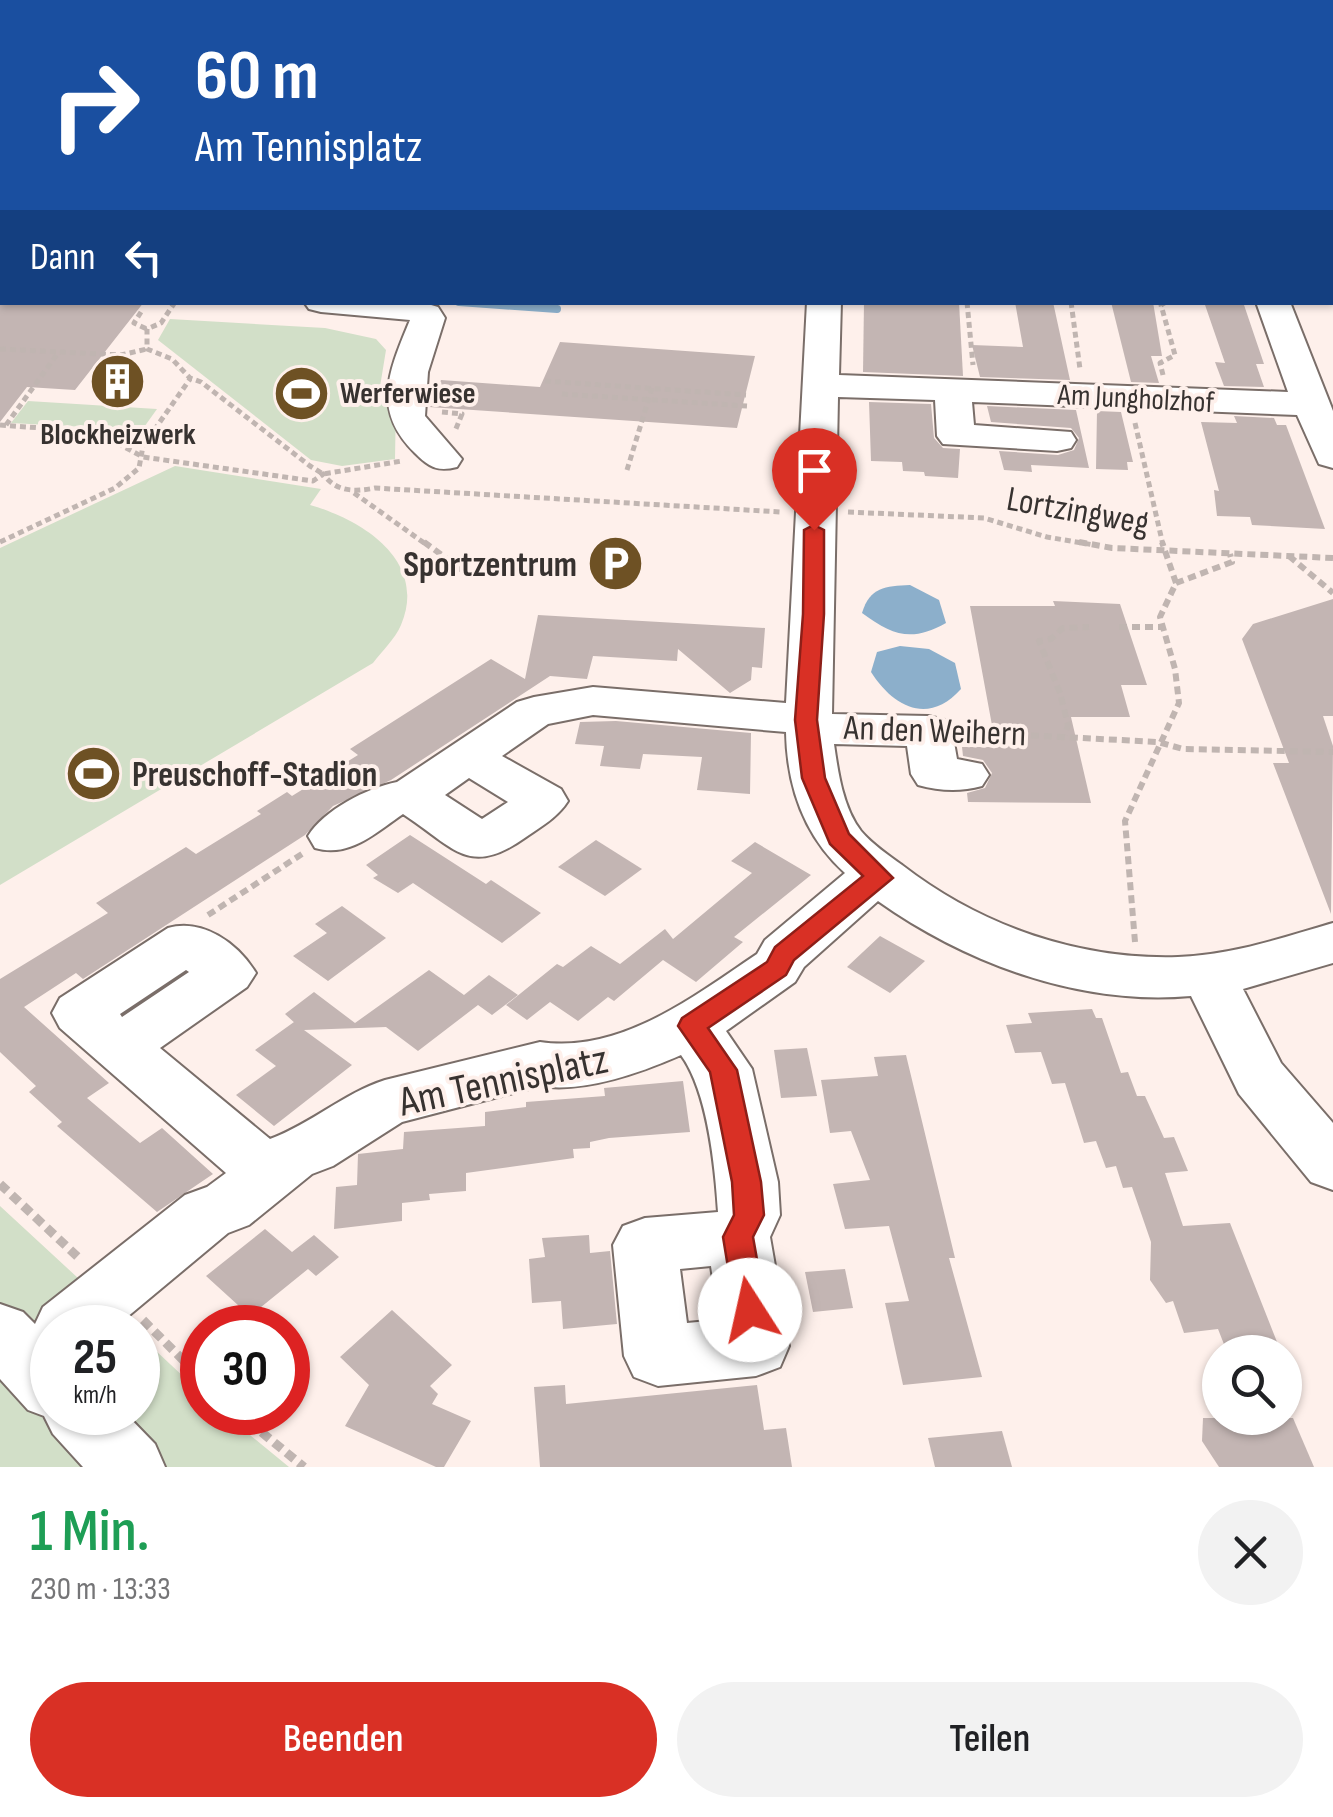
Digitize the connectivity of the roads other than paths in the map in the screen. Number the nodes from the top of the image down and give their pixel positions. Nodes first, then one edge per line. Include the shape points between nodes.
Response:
1 (366, 305) edge
2 (824, 305) edge
3 (1274, 305) edge
4 (821, 385) junction
5 (964, 390) junction
6 (1308, 404) junction
7 (1057, 440) dead end
8 (1333, 456) edge
9 (430, 458) road end
10 (806, 720) junction
11 (469, 756) junction
12 (965, 775) dead end
13 (410, 796) junction
14 (333, 836) road end
15 (880, 878) junction
16 (187, 942) road end
17 (1333, 942) edge
18 (1209, 976) junction
19 (692, 1026) junction
20 (1333, 1165) edge
21 (270, 1175) junction
22 (738, 1237) dead end
23 (93, 1305) edge
24 (99, 1435) edge
25 (130, 1467) edge

1 - 9 street via 428,318 404,410
2 - 4 street
3 - 6 street
4 - 5 street, Am Jungholzhof
4 - 10 street
5 - 6 street, Am Jungholzhof
5 - 7 street, Am Jungholzhof via 954,399 956,436
6 - 8 street
10 - 11 street, An den Weihern via 563,704 534,712
10 - 12 street, An den Weihern via 845,732 928,731 935,774
10 - 15 street via 814,778 839,838
11 - 13 street, An den Weihern
11 - 13 street via 543,802 483,843
13 - 14 street, An den Weihern via 391,798
15 - 18 street via 977,936 1048,961 1134,977
15 - 19 street, Am Tennisplatz via 761,980
16 - 21 street via 80,1013
17 - 18 street
18 - 20 street via 1260,1078
19 - 21 street, Am Tennisplatz via 604,1058 499,1072 385,1102
19 - 22 street via 724,1070 749,1215
21 - 23 street, Am Tennisplatz via 207,1213
24 - 25 street

